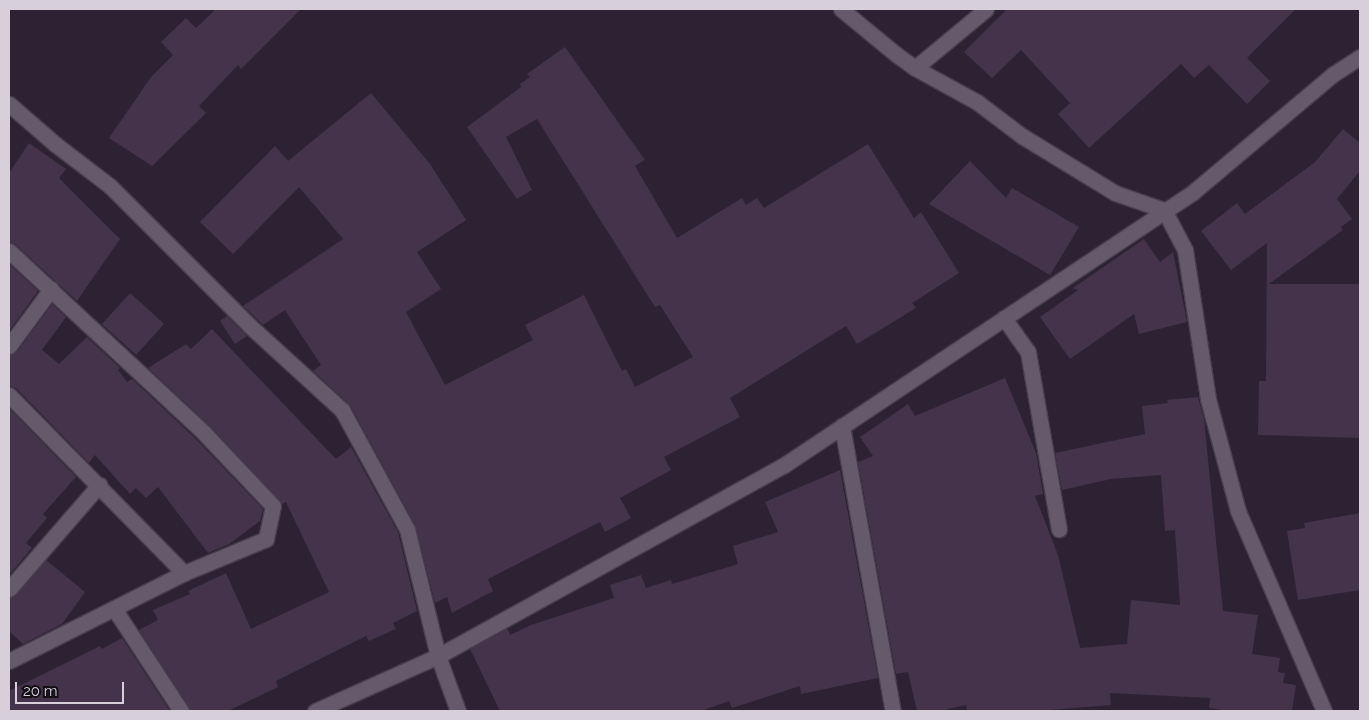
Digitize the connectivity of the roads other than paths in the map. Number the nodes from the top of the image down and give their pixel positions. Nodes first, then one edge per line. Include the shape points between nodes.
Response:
1 (842, 9) edge
2 (986, 9) edge
3 (1360, 57) edge
4 (916, 68) junction
5 (9, 104) edge
6 (1164, 210) junction
7 (9, 251) edge
8 (51, 289) junction
9 (1004, 318) junction
10 (9, 346) edge
11 (9, 395) edge
12 (842, 426) junction
13 (99, 485) junction
14 (1059, 529) dead end
15 (184, 573) junction
16 (9, 589) edge
17 (115, 610) junction
18 (438, 656) junction
19 (9, 661) edge
20 (180, 711) edge
21 (315, 711) edge
22 (458, 711) edge
23 (894, 711) edge
24 (1324, 711) edge

1 - 4 street
2 - 4 street
3 - 6 street via 1332,75 1192,193
4 - 6 street via 978,102 1022,136 1115,194
5 - 18 street via 110,186 250,326 342,410 407,529
6 - 9 street
6 - 24 street via 1185,250 1208,399 1238,511
7 - 8 street
8 - 10 street
8 - 15 street via 204,432 273,506 266,539
9 - 12 street
9 - 14 street via 1028,352
11 - 13 street
12 - 18 street via 784,465
12 - 23 street
13 - 15 street
13 - 16 street
15 - 17 street
17 - 19 street
17 - 20 street
18 - 21 street
18 - 22 street

